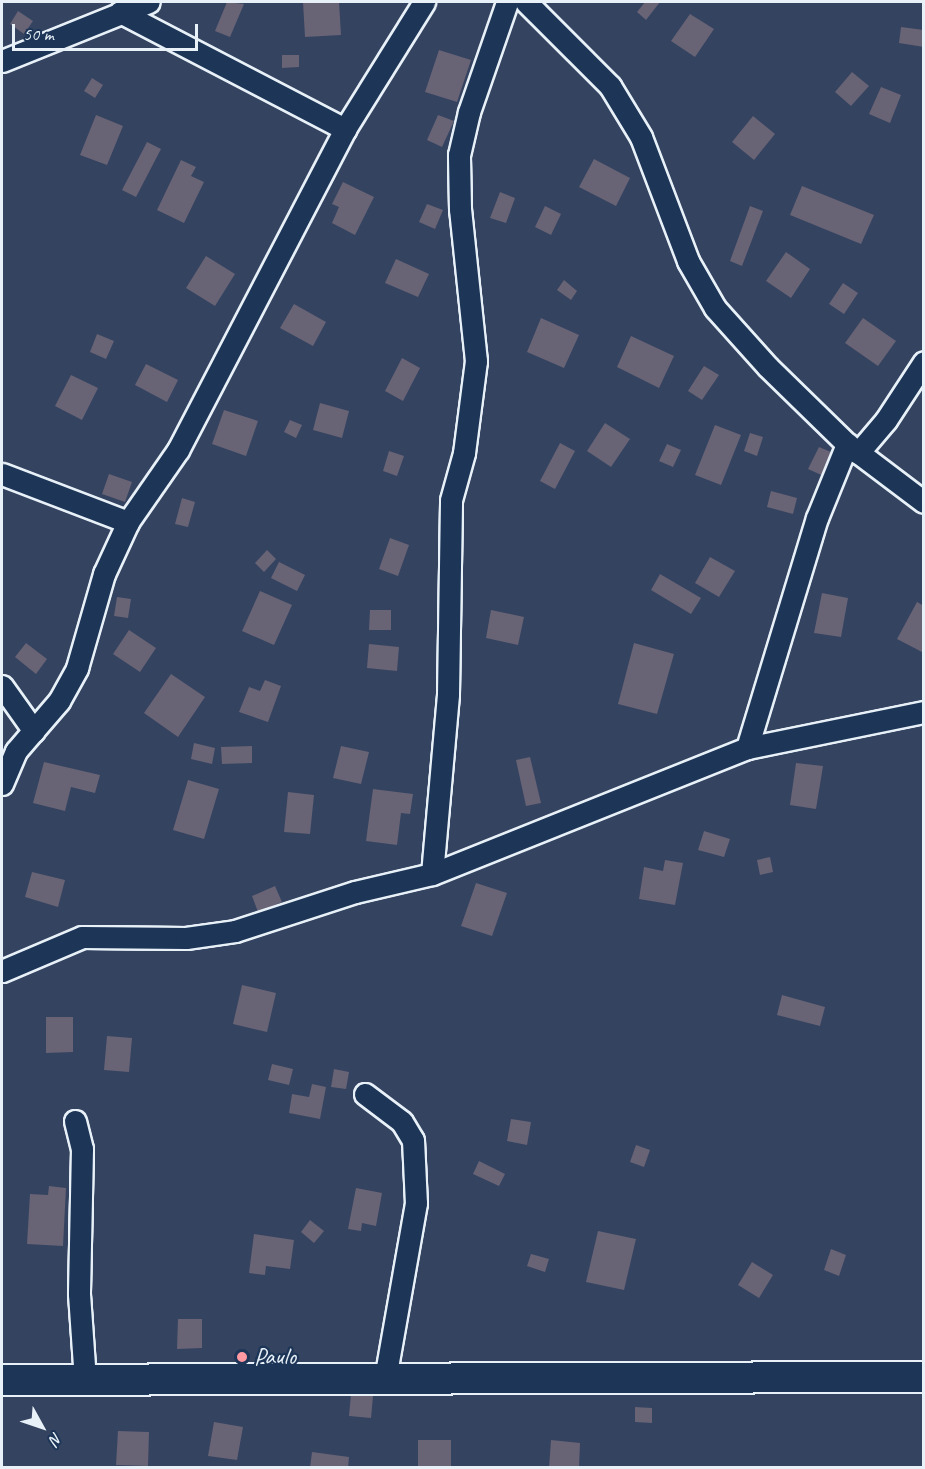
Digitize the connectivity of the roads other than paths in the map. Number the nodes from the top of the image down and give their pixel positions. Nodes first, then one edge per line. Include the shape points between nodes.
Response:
1 (149, 2) edge
2 (424, 2) edge
3 (507, 2) edge
4 (526, 2) edge
5 (120, 12) junction
6 (2, 62) edge
7 (345, 129) junction
8 (924, 362) edge
9 (852, 448) junction
10 (2, 474) edge
11 (924, 502) edge
12 (128, 522) junction
13 (2, 686) edge
14 (924, 712) edge
15 (34, 731) junction
16 (747, 748) junction
17 (2, 784) edge
18 (432, 874) junction
19 (2, 971) edge
20 (365, 1094) dead end
21 (75, 1121) dead end
22 (924, 1377) edge
23 (385, 1378) junction
24 (85, 1379) junction
25 (2, 1380) edge

1 - 5 street
2 - 7 street
3 - 18 street via 469,112 459,155 460,209 476,361 464,453 451,500 448,694
4 - 9 street via 610,86 641,137 688,261 714,308 768,368
5 - 6 street
5 - 7 street
7 - 12 street via 178,450
8 - 9 street via 886,420
9 - 11 street
9 - 16 street via 817,518
10 - 12 street
12 - 15 street via 104,574 77,668
13 - 15 street
14 - 16 street
15 - 17 street via 16,751
16 - 18 street
18 - 19 street via 354,892 235,931 186,938 82,937
20 - 23 street via 402,1122 413,1140 416,1203
21 - 24 street via 82,1149 78,1294
22 - 23 street
23 - 24 street
24 - 25 street

